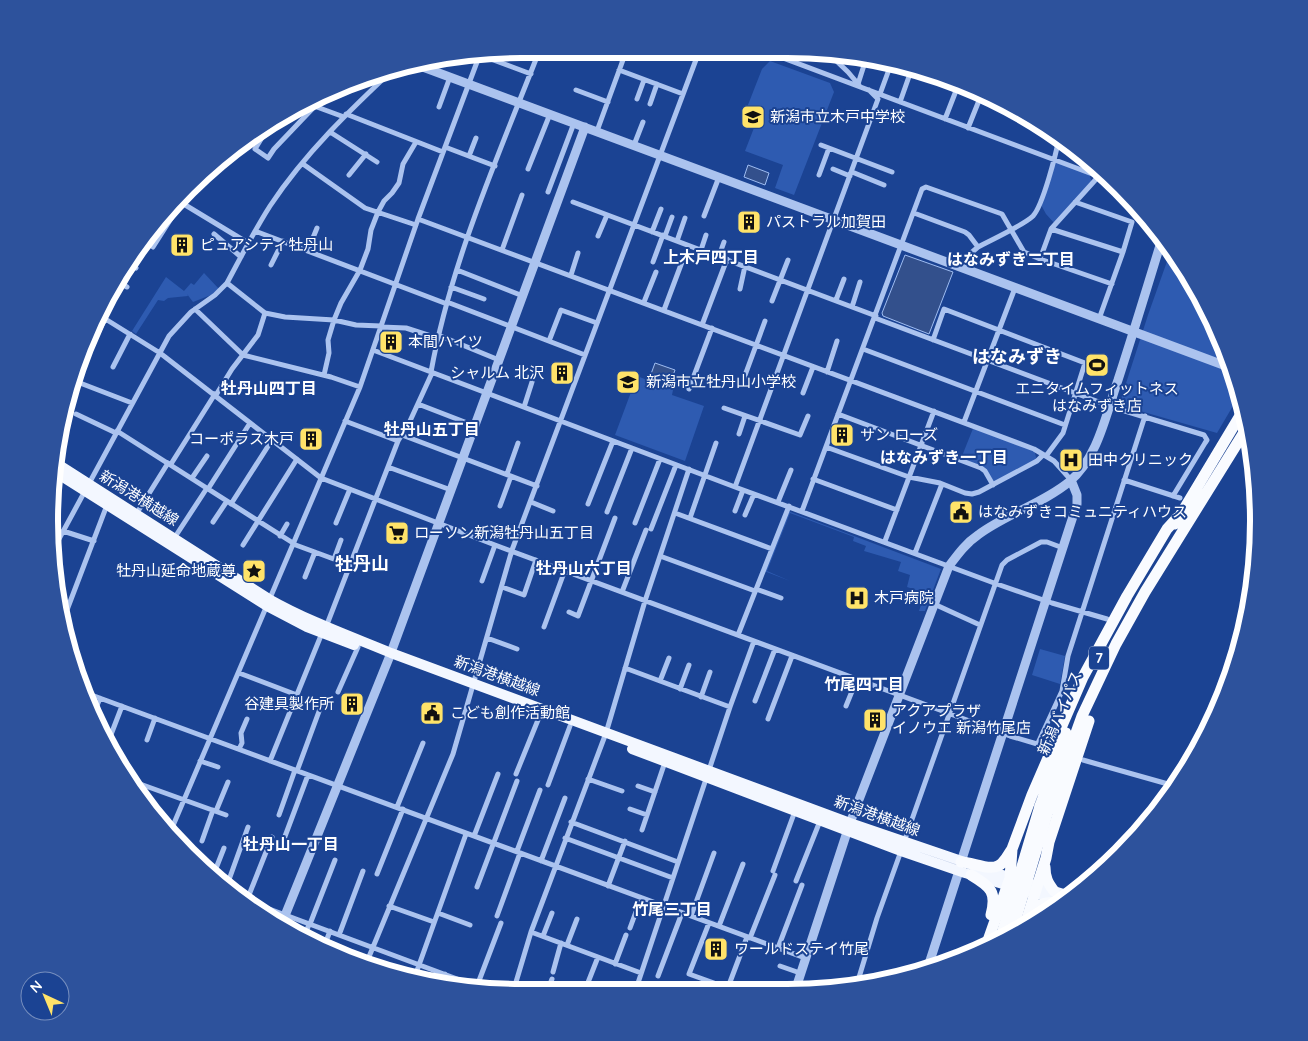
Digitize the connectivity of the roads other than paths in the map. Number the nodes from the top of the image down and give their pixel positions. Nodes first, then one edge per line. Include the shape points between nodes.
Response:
1 (490, 58) edge
2 (536, 58) edge
3 (618, 58) edge
4 (697, 58) edge
5 (785, 58) edge
6 (478, 59) edge
7 (623, 60) joint
8 (835, 60) edge
9 (864, 64) edge
10 (424, 67) edge
11 (889, 69) edge
12 (619, 70) junction
13 (530, 74) junction
14 (910, 74) edge
15 (450, 77) junction
16 (384, 78) edge
17 (644, 80) junction
18 (468, 84) junction
19 (657, 84) junction
20 (858, 84) junction
21 (576, 90) dead end
22 (868, 90) junction
23 (956, 90) edge
24 (683, 94) junction
25 (880, 94) junction
26 (637, 99) dead end
27 (979, 99) edge
28 (519, 102) junction
29 (608, 102) junction
30 (900, 102) junction
31 (650, 104) dead end
32 (317, 105) edge
33 (439, 107) dead end
34 (306, 111) edge
35 (550, 114) junction
36 (345, 116) junction
37 (945, 119) junction
38 (643, 122) dead end
39 (574, 123) junction
40 (585, 127) junction
41 (968, 128) junction
42 (597, 131) junction
43 (330, 132) junction
44 (263, 136) edge
45 (476, 138) dead end
46 (416, 142) junction
47 (634, 145) junction
48 (821, 145) dead end
49 (1058, 145) edge
50 (830, 148) junction
51 (444, 149) junction
52 (366, 154) junction
53 (660, 155) junction
54 (469, 156) junction
55 (856, 158) junction
56 (1055, 160) junction
57 (377, 162) dead end
58 (303, 164) junction
59 (495, 166) junction
60 (528, 169) dead end
61 (833, 169) dead end
62 (892, 172) dead end
63 (851, 174) junction
64 (349, 175) dead end
65 (819, 175) dead end
66 (719, 177) junction
67 (1098, 177) joint
68 (884, 185) dead end
69 (548, 192) dead end
70 (522, 195) dead end
71 (573, 202) dead end
72 (1075, 202) junction
73 (182, 204) edge
74 (661, 209) dead end
75 (378, 212) junction
76 (914, 213) junction
77 (607, 215) junction
78 (704, 216) dead end
79 (170, 217) edge
80 (672, 217) dead end
81 (685, 218) dead end
82 (834, 220) junction
83 (417, 222) junction
84 (634, 225) junction
85 (317, 228) dead end
86 (1011, 229) junction
87 (1051, 229) junction
88 (255, 231) junction
89 (652, 232) junction
90 (214, 234) dead end
91 (706, 235) dead end
92 (598, 236) dead end
93 (664, 236) junction
94 (468, 237) junction
95 (283, 241) junction
96 (677, 241) junction
97 (724, 242) dead end
98 (248, 243) junction
99 (149, 245) edge
100 (901, 245) junction
101 (1160, 246) edge
102 (978, 247) junction
103 (308, 250) junction
104 (502, 250) junction
105 (701, 250) junction
106 (578, 252) dead end
107 (1123, 252) junction
108 (719, 256) junction
109 (241, 257) junction
110 (1040, 259) junction
111 (727, 260) junction
112 (788, 260) dead end
113 (535, 262) junction
114 (653, 262) dead end
115 (682, 262) dead end
116 (271, 265) dead end
117 (745, 266) junction
118 (965, 268) junction
119 (360, 270) junction
120 (457, 270) junction
121 (656, 272) dead end
122 (570, 275) junction
123 (844, 279) dead end
124 (781, 280) junction
125 (860, 282) dead end
126 (227, 283) junction
127 (395, 284) junction
128 (1112, 284) junction
129 (123, 285) edge
130 (127, 287) dead end
131 (451, 287) junction
132 (1015, 288) junction
133 (609, 289) junction
134 (740, 289) dead end
135 (808, 290) junction
136 (523, 296) junction
137 (484, 299) dead end
138 (836, 300) junction
139 (772, 301) dead end
140 (644, 302) junction
141 (447, 303) junction
142 (852, 306) junction
143 (195, 309) junction
144 (664, 310) junction
145 (265, 313) junction
146 (875, 317) junction
147 (105, 319) joint
148 (1099, 319) junction
149 (334, 320) junction
150 (766, 321) dead end
151 (597, 323) junction
152 (702, 325) junction
153 (381, 326) junction
154 (511, 327) junction
155 (712, 328) junction
156 (999, 330) junction
157 (1134, 332) junction
158 (130, 334) junction
159 (437, 337) junction
160 (932, 340) junction
161 (94, 341) edge
162 (549, 341) junction
163 (838, 342) dead end
164 (756, 345) junction
165 (373, 350) junction
166 (863, 350) junction
167 (160, 352) junction
168 (243, 355) junction
169 (585, 355) junction
170 (784, 356) junction
171 (499, 360) junction
172 (988, 361) junction
173 (1223, 365) edge
174 (113, 367) dead end
175 (813, 367) junction
176 (431, 372) junction
177 (827, 372) junction
178 (324, 375) junction
179 (744, 378) dead end
180 (850, 381) junction
181 (532, 382) dead end
182 (80, 383) dead end
183 (360, 387) junction
184 (689, 389) dead end
185 (976, 392) junction
186 (803, 393) dead end
187 (1076, 393) junction
188 (487, 394) junction
189 (215, 395) junction
190 (132, 404) junction
191 (418, 404) junction
192 (1109, 406) junction
193 (524, 407) junction
194 (724, 408) dead end
195 (934, 411) junction
196 (76, 414) dead end
197 (838, 414) junction
198 (745, 416) junction
199 (808, 416) dead end
200 (1145, 416) junction
201 (1239, 417) edge
202 (346, 421) junction
203 (561, 421) junction
204 (760, 421) junction
205 (964, 422) junction
206 (250, 423) junction
207 (1065, 425) junction
208 (475, 426) junction
209 (117, 432) junction
210 (739, 434) dead end
211 (402, 435) junction
212 (1243, 435) edge
213 (272, 440) junction
214 (398, 441) junction
215 (614, 441) junction
216 (518, 443) dead end
217 (716, 443) dead end
218 (921, 446) junction
219 (826, 447) junction
220 (632, 448) junction
221 (1045, 455) junction
222 (207, 456) dead end
223 (463, 458) junction
224 (297, 459) junction
225 (660, 459) junction
226 (169, 464) junction
227 (676, 465) junction
228 (60, 466) edge
229 (388, 467) junction
230 (689, 469) junction
231 (791, 470) dead end
232 (60, 474) edge
233 (509, 475) junction
234 (705, 475) junction
235 (192, 478) junction
236 (321, 478) junction
237 (909, 478) junction
238 (814, 479) junction
239 (1071, 480) junction
240 (1124, 480) junction
241 (942, 484) junction
242 (993, 485) junction
243 (537, 486) junction
244 (735, 487) junction
245 (88, 488) junction
246 (208, 488) junction
247 (350, 489) junction
248 (451, 490) junction
249 (743, 490) junction
250 (754, 494) junction
251 (1173, 496) junction
252 (1180, 498) dead end
253 (375, 499) junction
254 (229, 502) junction
255 (531, 502) junction
256 (778, 502) junction
257 (107, 504) junction
258 (588, 504) dead end
259 (500, 506) dead end
260 (789, 506) junction
261 (897, 510) junction
262 (554, 511) dead end
263 (735, 511) dead end
264 (802, 511) junction
265 (607, 512) dead end
266 (675, 513) junction
267 (744, 515) dead end
268 (135, 517) junction
269 (615, 518) dead end
270 (690, 518) junction
271 (1177, 518) junction
272 (213, 522) dead end
273 (258, 522) junction
274 (336, 523) dead end
275 (439, 523) junction
276 (636, 523) dead end
277 (287, 524) dead end
278 (63, 531) junction
279 (280, 536) junction
280 (58, 540) edge
281 (341, 540) dead end
282 (94, 541) junction
283 (172, 541) junction
284 (885, 541) junction
285 (293, 544) junction
286 (243, 545) dead end
287 (495, 545) junction
288 (1062, 548) junction
289 (772, 549) junction
290 (512, 550) junction
291 (315, 552) junction
292 (915, 553) junction
293 (660, 556) junction
294 (334, 559) junction
295 (536, 560) junction
296 (350, 565) junction
297 (949, 566) junction
298 (565, 570) junction
299 (1160, 570) junction
300 (304, 577) dead end
301 (592, 580) junction
302 (482, 581) dead end
303 (994, 583) junction
304 (502, 587) junction
305 (756, 590) junction
306 (622, 592) junction
307 (781, 598) dead end
308 (645, 601) junction
309 (1045, 601) junction
310 (268, 602) junction
311 (934, 604) junction
312 (68, 609) joint
313 (1082, 611) junction
314 (569, 612) dead end
315 (66, 613) edge
316 (1108, 619) dead end
317 (980, 624) junction
318 (544, 627) dead end
319 (324, 630) junction
320 (738, 635) junction
321 (487, 638) junction
322 (754, 641) junction
323 (358, 647) junction
324 (517, 649) dead end
325 (774, 649) junction
326 (390, 656) junction
327 (792, 656) junction
328 (669, 658) dead end
329 (689, 666) dead end
330 (625, 668) junction
331 (710, 672) dead end
332 (239, 673) junction
333 (857, 679) junction
334 (660, 681) junction
335 (473, 686) junction
336 (680, 689) junction
337 (338, 692) dead end
338 (297, 694) junction
339 (92, 695) edge
340 (900, 695) junction
341 (700, 696) junction
342 (100, 698) junction
343 (755, 701) dead end
344 (97, 706) edge
345 (122, 706) junction
346 (321, 706) dead end
347 (846, 706) dead end
348 (730, 708) junction
349 (949, 713) junction
350 (540, 714) junction
351 (155, 718) junction
352 (247, 719) dead end
353 (768, 719) dead end
354 (570, 726) junction
355 (1003, 732) junction
356 (111, 735) edge
357 (605, 736) junction
358 (210, 738) junction
359 (147, 740) dead end
360 (422, 743) dead end
361 (239, 749) junction
362 (1083, 760) dead end
363 (200, 761) junction
364 (270, 761) junction
365 (666, 762) junction
366 (218, 767) dead end
367 (296, 771) junction
368 (498, 774) dead end
369 (516, 774) dead end
370 (708, 774) junction
371 (308, 775) junction
372 (588, 779) junction
373 (517, 781) dead end
374 (228, 782) dead end
375 (140, 784) edge
376 (1168, 784) edge
377 (548, 785) dead end
378 (337, 786) junction
379 (638, 786) dead end
380 (540, 790) dead end
381 (622, 792) dead end
382 (655, 792) junction
383 (565, 798) dead end
384 (184, 799) junction
385 (400, 808) junction
386 (1044, 808) junction
387 (630, 809) dead end
388 (214, 811) junction
389 (796, 811) junction
390 (226, 815) dead end
391 (279, 815) dead end
392 (647, 815) junction
393 (426, 818) junction
394 (820, 820) junction
395 (571, 822) junction
396 (173, 827) edge
397 (248, 827) dead end
398 (849, 827) junction
399 (642, 830) dead end
400 (466, 834) junction
401 (474, 836) junction
402 (272, 837) dead end
403 (565, 838) junction
404 (284, 840) dead end
405 (202, 841) dead end
406 (624, 842) junction
407 (1049, 842) junction
408 (494, 843) junction
409 (902, 846) junction
410 (224, 848) dead end
411 (1012, 849) junction
412 (519, 852) junction
413 (714, 853) dead end
414 (619, 858) junction
415 (1046, 858) junction
416 (336, 860) dead end
417 (541, 860) junction
418 (678, 862) junction
419 (743, 864) dead end
420 (556, 866) junction
421 (960, 867) junction
422 (216, 869) edge
423 (364, 871) dead end
424 (377, 874) dead end
425 (971, 875) junction
426 (673, 878) junction
427 (229, 880) edge
428 (796, 881) dead end
429 (1009, 882) junction
430 (802, 885) dead end
431 (608, 886) junction
432 (477, 887) dead end
433 (1032, 888) junction
434 (1054, 891) junction
435 (1061, 893) edge
436 (249, 895) edge
437 (641, 898) junction
438 (1054, 898) edge
439 (1048, 903) edge
440 (389, 906) junction
441 (663, 907) junction
442 (1035, 911) edge
443 (438, 913) junction
444 (552, 913) dead end
445 (682, 913) junction
446 (497, 916) dead end
447 (691, 916) junction
448 (1027, 916) edge
449 (577, 918) dead end
450 (284, 919) edge
451 (287, 919) edge
452 (434, 922) junction
453 (501, 923) dead end
454 (709, 923) junction
455 (310, 924) junction
456 (1014, 924) edge
457 (470, 925) dead end
458 (719, 926) junction
459 (630, 928) dead end
460 (1003, 930) edge
461 (307, 931) edge
462 (330, 931) junction
463 (531, 932) junction
464 (339, 935) junction
465 (626, 935) dead end
466 (543, 936) junction
467 (749, 937) junction
468 (987, 938) edge
469 (988, 938) edge
470 (326, 941) edge
471 (564, 944) junction
472 (372, 947) junction
473 (778, 948) junction
474 (598, 957) junction
475 (368, 958) edge
476 (805, 958) junction
477 (930, 961) edge
478 (419, 964) junction
479 (615, 964) junction
480 (780, 966) dead end
481 (416, 972) edge
482 (553, 972) dead end
483 (641, 973) junction
484 (800, 973) junction
485 (445, 974) junction
486 (658, 976) dead end
487 (444, 977) edge
488 (552, 978) dead end
489 (860, 978) edge
490 (461, 980) edge
491 (481, 982) edge
492 (714, 983) dead end
493 (515, 984) edge
494 (550, 984) edge
495 (587, 984) edge
496 (638, 984) edge
497 (729, 984) edge
498 (797, 984) edge

1 - 13 street
2 - 13 street
3 - 7 street
4 - 24 street
5 - 20 street
6 - 18 street
7 - 12 street
8 - 20 street
9 - 20 street
10 - 15 street
11 - 25 street
12 - 17 street
12 - 29 street
13 - 28 street
14 - 30 street
15 - 18 street
15 - 33 street
16 - 36 street
17 - 19 street
17 - 26 street
18 - 28 street
18 - 51 street
19 - 24 street
19 - 31 street
20 - 22 street
21 - 29 street
22 - 25 street
22 - 55 street via 878,99
23 - 37 street
24 - 53 street
25 - 30 street
27 - 41 street
28 - 35 street
28 - 59 street
29 - 42 street
30 - 37 street
32 - 36 street
34 - 44 street via 268,158 255,149
35 - 39 street
35 - 60 street
36 - 43 street
36 - 46 street
37 - 41 street
38 - 47 street
39 - 40 street
39 - 69 street
40 - 42 street
40 - 113 street
41 - 56 street
42 - 47 street
43 - 52 street
43 - 58 street
45 - 54 street
46 - 51 street
46 - 75 street via 403,164 399,183
47 - 53 street
48 - 50 street
49 - 56 street
50 - 55 street
50 - 65 street
51 - 54 street
51 - 83 street
52 - 57 street
52 - 64 street
53 - 66 street
53 - 84 street
54 - 59 street
55 - 62 street
55 - 63 street
56 - 67 street
56 - 86 street via 1033,216
58 - 75 street via 365,208
58 - 88 street
59 - 94 street
61 - 63 street
63 - 68 street
63 - 82 street
66 - 78 street
66 - 82 street
67 - 72 street
70 - 104 street
71 - 77 street
72 - 87 street
72 - 107 street via 1132,222
73 - 98 street
74 - 89 street
75 - 83 street
75 - 119 street
76 - 86 street via 926,186 1002,214
76 - 100 street
76 - 102 street via 965,232
77 - 84 street
77 - 92 street
79 - 99 street via 153,247
80 - 93 street
81 - 96 street
82 - 100 street
82 - 135 street
83 - 94 street
83 - 127 street
84 - 89 street
84 - 133 street
85 - 103 street
86 - 102 street
86 - 110 street via 1024,252
87 - 107 street
87 - 110 street
88 - 95 street
88 - 98 street
89 - 93 street
90 - 109 street
91 - 105 street
93 - 96 street
93 - 114 street
94 - 104 street
94 - 120 street
95 - 103 street
95 - 116 street
96 - 105 street
97 - 108 street
98 - 109 street
100 - 118 street
100 - 146 street
101 - 157 street
102 - 118 street via 971,253
103 - 119 street
104 - 113 street
105 - 108 street
106 - 122 street
107 - 128 street
108 - 111 street
109 - 126 street
110 - 128 street
111 - 117 street
111 - 152 street
112 - 124 street
113 - 122 street
113 - 136 street
115 - 144 street
117 - 124 street
117 - 134 street
118 - 132 street
119 - 127 street
119 - 149 street
120 - 131 street
120 - 136 street
121 - 140 street
122 - 133 street
123 - 138 street
124 - 135 street
124 - 139 street
125 - 142 street
126 - 143 street
126 - 145 street
127 - 141 street
127 - 153 street
128 - 148 street
129 - 130 street
131 - 137 street
131 - 141 street
132 - 148 street
132 - 156 street
133 - 140 street
133 - 151 street
135 - 138 street
135 - 170 street
136 - 154 street
138 - 142 street
140 - 144 street
141 - 154 street
141 - 159 street
142 - 146 street
143 - 167 street via 169,336
143 - 168 street
144 - 152 street
145 - 149 street
145 - 168 street via 258,335
146 - 160 street
146 - 166 street
147 - 158 street
147 - 161 street
148 - 157 street
149 - 153 street
149 - 178 street
150 - 164 street
151 - 162 street via 561,310
151 - 169 street
152 - 155 street
153 - 159 street via 406,328
153 - 165 street
154 - 162 street
154 - 171 street
155 - 164 street
155 - 184 street
156 - 160 street via 944,309
156 - 172 street
156 - 187 street via 1085,362
157 - 173 street
157 - 192 street
158 - 167 street
158 - 174 street
159 - 171 street
159 - 176 street
160 - 172 street
162 - 169 street
163 - 177 street
164 - 170 street
164 - 179 street
165 - 176 street
165 - 183 street
166 - 180 street
166 - 185 street
167 - 189 street
167 - 190 street
168 - 178 street
168 - 189 street
169 - 203 street
170 - 175 street
170 - 204 street
171 - 188 street
172 - 185 street
172 - 187 street
175 - 177 street
175 - 186 street
176 - 188 street
176 - 191 street
177 - 180 street
178 - 183 street
180 - 195 street
180 - 197 street
181 - 193 street
182 - 190 street
183 - 202 street
185 - 205 street
185 - 207 street
187 - 192 street
187 - 207 street
188 - 193 street
188 - 208 street
189 - 206 street
189 - 226 street
190 - 209 street
191 - 208 street
191 - 211 street
192 - 200 street
192 - 239 street via 1093,450
193 - 203 street
194 - 198 street
195 - 205 street
195 - 218 street
196 - 209 street
197 - 218 street
197 - 219 street
198 - 204 street
198 - 210 street
199 - 204 street via 800,436
200 - 240 street
200 - 251 street via 1206,437
201 - 271 highway, 新潟バイパス / 7
202 - 214 street
202 - 236 street
203 - 215 street
203 - 243 street
204 - 244 street
205 - 221 street
206 - 213 street
206 - 246 street
207 - 221 street via 1063,433
208 - 223 street
209 - 226 street
209 - 245 street
211 - 214 street
211 - 223 street
212 - 299 highway, 新潟バイパス / 7
213 - 224 street
213 - 254 street
214 - 229 street
215 - 220 street
215 - 258 street
216 - 233 street
217 - 234 street
218 - 237 street
218 - 242 street via 981,468
219 - 237 street
219 - 238 street
220 - 225 street
220 - 265 street
221 - 239 street
221 - 242 street
222 - 235 street
223 - 233 street
223 - 248 street
224 - 236 street
224 - 273 street
225 - 227 street
225 - 276 street
226 - 235 street
226 - 268 street
227 - 230 street
227 - 306 street
228 - 245 main road, 新潟港横越線
229 - 248 street
229 - 253 street
230 - 234 street
230 - 266 street
231 - 256 street
232 - 245 main road, 新潟港横越線
233 - 243 street
233 - 259 street
234 - 244 street
234 - 270 street
235 - 246 street
236 - 247 street
236 - 285 street
237 - 241 street
237 - 261 street
238 - 261 street
238 - 264 street
239 - 288 street via 1077,504
239 - 297 street via 978,535 964,546
240 - 251 street
240 - 313 street
241 - 242 street via 972,494
241 - 292 street
243 - 255 street
244 - 249 street
245 - 257 main road, 新潟港横越線
245 - 268 main road, 新潟港横越線
245 - 278 street
246 - 254 street
246 - 283 street
247 - 253 street
247 - 274 street
248 - 275 street
249 - 250 street
249 - 263 street
250 - 256 street
250 - 267 street
251 - 252 street
253 - 275 street
253 - 296 street
254 - 272 street
254 - 273 street
255 - 262 street
255 - 290 street
256 - 260 street
257 - 268 main road, 新潟港横越線
257 - 282 street
260 - 264 street
260 - 289 street
261 - 284 street
264 - 284 street
266 - 270 street
266 - 293 street
268 - 283 main road, 新潟港横越線
269 - 301 street
270 - 289 street
271 - 386 highway, 新潟バイパス / 7 via 1104,648 1074,712
271 - 411 highway via 1131,589 1083,677
273 - 279 street
273 - 286 street
275 - 287 street
275 - 326 street
277 - 279 street
278 - 280 street
278 - 282 street
279 - 285 street
281 - 294 street
282 - 312 street
283 - 310 main road, 新潟港横越線
284 - 292 street
285 - 291 street
285 - 310 street
287 - 290 street
287 - 302 street
288 - 303 street via 1041,542 1007,560
288 - 309 street
289 - 305 street
290 - 295 street
290 - 304 street
291 - 294 street
291 - 300 street
292 - 297 street
293 - 305 street
293 - 308 street
294 - 296 street
295 - 298 street
295 - 304 street via 524,595
296 - 319 street
297 - 303 street
297 - 311 street
298 - 301 street
298 - 318 street
299 - 386 highway, 新潟バイパス / 7 via 1116,644
299 - 407 highway via 1122,643 1084,732
301 - 306 street
301 - 314 street via 578,616
303 - 309 street
303 - 317 street
304 - 321 street
305 - 307 street
305 - 320 street
306 - 308 street
308 - 320 street
308 - 330 street
309 - 313 street
309 - 355 street
310 - 319 main road, 新潟港横越線 via 307,627
310 - 332 street
311 - 317 street
311 - 340 street
312 - 315 street
313 - 316 street
313 - 355 street via 1066,662 1062,691 1041,745
317 - 349 street
319 - 323 main road, 新潟港横越線
319 - 326 main road, 新潟港横越線
319 - 338 street
320 - 322 street
321 - 324 street
321 - 335 street
322 - 325 street
322 - 348 street
323 - 326 main road, 新潟港横越線
323 - 337 street
325 - 327 street
325 - 343 street
326 - 335 main road, 新潟港横越線
326 - 378 street
327 - 333 street
327 - 353 street
328 - 334 street
329 - 336 street
330 - 334 street
330 - 357 street
331 - 341 street
332 - 338 street
332 - 358 street
333 - 340 street
333 - 347 street
334 - 336 street
335 - 350 main road, 新潟港横越線
335 - 357 main road, 新潟港横越線
335 - 393 street via 452,754
336 - 341 street
338 - 364 street
339 - 342 street
340 - 349 street
340 - 398 street
341 - 348 street
342 - 344 street
342 - 345 street
345 - 351 street
345 - 356 street
346 - 367 street
348 - 370 street
349 - 355 street
349 - 409 street
350 - 354 main road, 新潟港横越線
350 - 369 street
351 - 358 street
351 - 359 street
352 - 361 street
354 - 357 main road, 新潟港横越線
354 - 377 street
355 - 421 street
357 - 365 main road, 新潟港横越線
357 - 370 main road, 新潟港横越線
357 - 372 street
358 - 361 street
358 - 363 street
360 - 385 street
361 - 364 street
362 - 376 street
363 - 366 street
363 - 384 street
364 - 367 street
365 - 370 main road, 新潟港横越線
365 - 382 street
367 - 371 street
367 - 391 street
368 - 401 street
370 - 389 main road, 新潟港横越線
370 - 398 main road, 新潟港横越線
370 - 418 street
371 - 378 street
371 - 404 street
372 - 381 street
372 - 395 street
373 - 408 street
374 - 388 street
375 - 384 street
378 - 385 street
378 - 450 street
379 - 382 street
380 - 412 street
382 - 392 street
383 - 417 street
384 - 388 street
384 - 396 street
385 - 393 street
385 - 424 street
386 - 456 highway, 新潟バイパス / 7, bridge
386 - 460 highway, 新潟バイパス / 7, bridge
387 - 392 street
388 - 390 street
388 - 405 street
389 - 394 main road, 新潟港横越線
389 - 467 street
392 - 399 street
393 - 400 street
393 - 440 street
394 - 398 main road, 新潟港横越線
394 - 428 street
395 - 403 street
395 - 406 street
397 - 427 street
398 - 409 main road, 新潟港横越線
398 - 476 street
400 - 401 street
400 - 443 street
401 - 408 street
402 - 436 street
403 - 414 street
403 - 420 street
406 - 414 street
406 - 418 street
407 - 415 highway
407 - 433 highway
408 - 412 street
408 - 432 street
409 - 421 main road, 新潟港横越線
409 - 489 street
410 - 422 street
411 - 421 highway via 1001,864 994,867 970,862
411 - 429 highway
412 - 417 street
412 - 446 street
413 - 447 street
414 - 426 street
414 - 431 street
415 - 433 highway
415 - 434 highway via 1045,876
416 - 455 street
417 - 420 street
418 - 426 street
419 - 458 street
420 - 431 street
420 - 463 street
421 - 425 main road, 新潟港横越線
421 - 429 main road, 新潟港横越線
421 - 477 street
423 - 464 street
425 - 429 main road, 新潟港横越線
425 - 468 highway via 989,887 992,893 994,903
426 - 441 street
429 - 433 main road, 新潟港横越線
429 - 469 highway
430 - 473 street
431 - 437 street
433 - 434 main road, 新潟港横越線
433 - 438 main road, 新潟港横越線
433 - 448 highway
434 - 435 main road, 新潟港横越線
437 - 441 street
437 - 459 street
439 - 442 highway via 1042,903
440 - 452 street
440 - 472 street
441 - 445 street
441 - 483 street
443 - 452 street
443 - 457 street
444 - 466 street
445 - 447 street
445 - 486 street
447 - 454 street
449 - 471 street
451 - 455 street
452 - 478 street
453 - 491 street
454 - 458 street
454 - 492 street via 689,974
455 - 461 street
455 - 462 street
458 - 467 street
462 - 464 street
462 - 470 street
463 - 466 street
463 - 493 street
464 - 472 street
465 - 479 street
466 - 471 street
467 - 473 street
467 - 497 street
471 - 474 street
471 - 482 street
472 - 475 street
472 - 478 street
473 - 476 street
474 - 479 street
474 - 495 street
476 - 484 street
478 - 481 street
478 - 485 street
479 - 483 street
480 - 484 street
483 - 496 street
484 - 498 street
485 - 487 street
485 - 490 street
488 - 494 street

